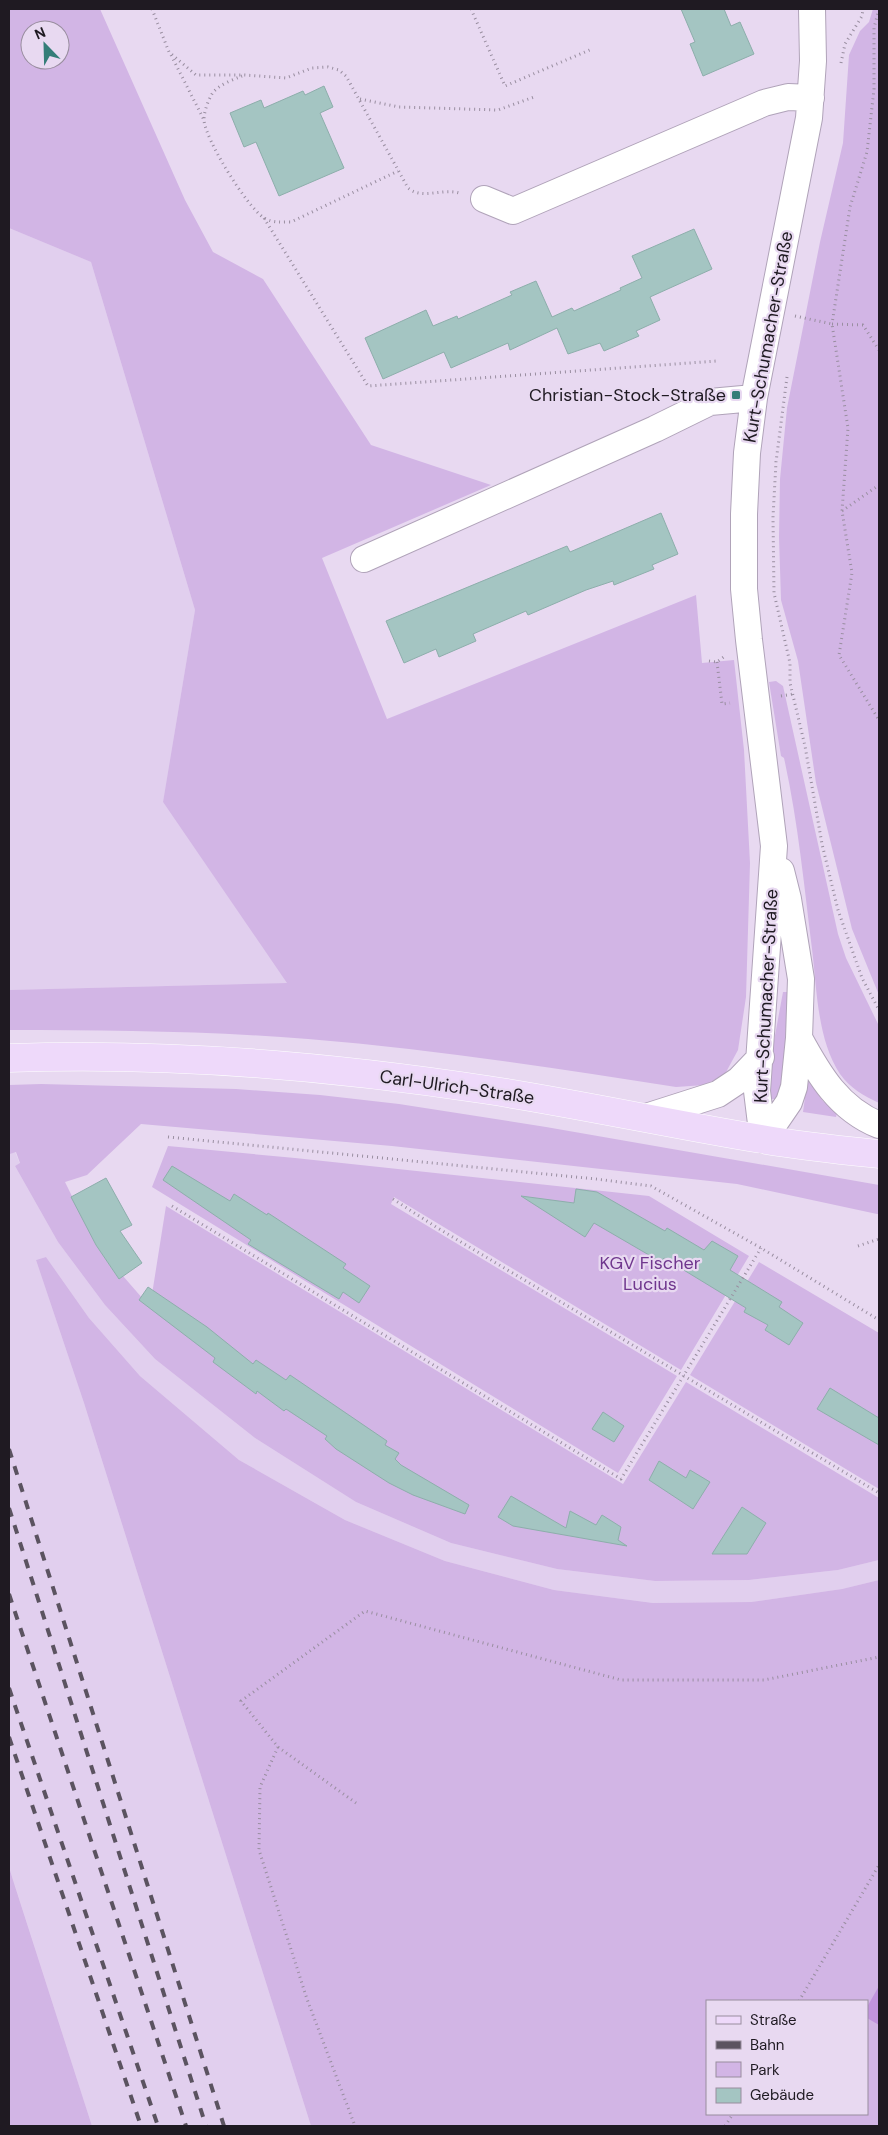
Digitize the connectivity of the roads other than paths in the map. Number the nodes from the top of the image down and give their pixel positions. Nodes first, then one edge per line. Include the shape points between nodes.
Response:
1 (812, 9) edge
2 (811, 98) junction
3 (484, 199) road end
4 (754, 398) junction
5 (364, 559) dead end
6 (774, 846) junction
7 (799, 1038) junction
8 (761, 1057) junction
9 (20, 1058) edge
10 (646, 1117) junction
11 (879, 1125) edge
12 (763, 1140) junction
13 (879, 1154) edge

1 - 2 street, Kurt-Schumacher-Straße
2 - 3 street via 788,97 764,103 513,211
2 - 4 street, Kurt-Schumacher-Straße via 805,145
4 - 5 street via 710,402
4 - 6 street, Kurt-Schumacher-Straße via 744,505 744,588 754,699
6 - 7 street, Kurt-Schumacher-Straße via 788,900 801,979
6 - 8 street, Kurt-Schumacher-Straße
7 - 11 street via 837,1097
7 - 12 street, Kurt-Schumacher-Straße via 794,1087 789,1102
8 - 10 street via 739,1080 718,1094
8 - 12 street, Kurt-Schumacher-Straße via 757,1091
9 - 10 main road, Carl-Ulrich-Straße via 179,1060 315,1069 487,1090
10 - 12 main road, Carl-Ulrich-Straße
12 - 13 main road, Carl-Ulrich-Straße

